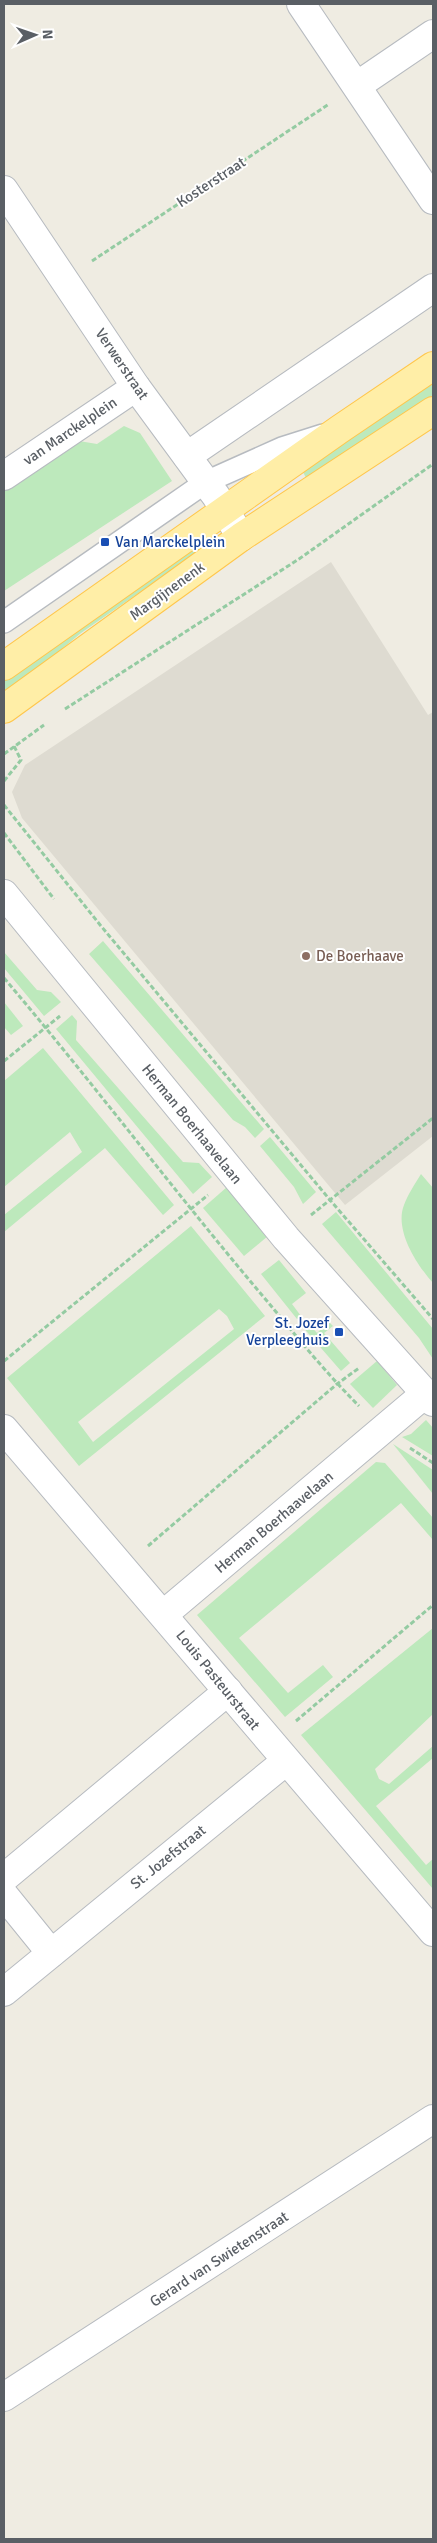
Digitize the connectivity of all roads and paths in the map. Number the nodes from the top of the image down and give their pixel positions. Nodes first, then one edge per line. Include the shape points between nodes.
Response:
1 (301, 4) edge
2 (433, 34) edge
3 (358, 85) junction
4 (4, 190) edge
5 (433, 200) edge
6 (64, 279) junction
7 (433, 288) edge
8 (433, 366) edge
9 (136, 387) junction
10 (433, 411) edge
11 (340, 429) junction
12 (187, 456) junction
13 (433, 464) edge
14 (4, 476) edge
15 (206, 482) junction
16 (226, 511) junction
17 (241, 537) junction
18 (4, 622) edge
19 (4, 666) edge
20 (4, 709) edge
21 (58, 714) dead end
22 (51, 719) dead end
23 (14, 746) junction
24 (4, 754) edge
25 (4, 781) edge
26 (4, 804) edge
27 (4, 894) edge
28 (4, 978) edge
29 (46, 1027) junction
30 (4, 1061) edge
31 (433, 1118) edge
32 (330, 1200) junction
33 (190, 1210) junction
34 (308, 1217) dead end
35 (433, 1319) edge
36 (386, 1348) junction
37 (4, 1361) edge
38 (337, 1384) junction
39 (429, 1398) edge
40 (4, 1429) edge
41 (384, 1430) junction
42 (433, 1463) edge
43 (122, 1568) junction
44 (433, 1605) edge
45 (164, 1614) junction
46 (228, 1690) junction
47 (278, 1752) junction
48 (4, 1878) edge
49 (4, 1895) edge
50 (433, 1932) edge
51 (51, 1953) junction
52 (4, 1992) edge
53 (433, 2118) edge
54 (6, 2391) edge

1 - 3 street
2 - 3 street
3 - 5 street
3 - 6 path, Kosterstraat
4 - 6 street, Verwerstraat
6 - 9 street, Verwerstraat
7 - 12 street
8 - 11 main road, Margijnenenk
9 - 12 street, Verwerstraat
9 - 14 street, van Marckelplein
10 - 17 main road, Margijnenenk
11 - 15 lane, Margijnenenk via 282,448
11 - 16 main road, Margijnenenk
12 - 15 street, Verwerstraat
13 - 21 path via 298,559
15 - 16 street, Verwerstraat
15 - 18 lane, Margijnenenk
16 - 17 street, Verwerstraat
16 - 19 main road, Margijnenenk
17 - 20 main road, Margijnenenk
22 - 23 path
23 - 24 path
23 - 25 path via 21,760
26 - 32 path via 101,926
27 - 36 street, Herman Boerhaavelaan via 286,1238
28 - 29 path
29 - 30 path
29 - 33 path
31 - 32 path
32 - 34 path
32 - 35 path
33 - 37 path
33 - 38 path
36 - 38 path
36 - 39 street, Herman Boerhaavelaan
38 - 41 path
38 - 43 path
39 - 41 street, Herman Boerhaavelaan
40 - 43 street, Louis Pasteurstraat
41 - 42 path
41 - 45 street, Herman Boerhaavelaan
43 - 45 street, Louis Pasteurstraat
44 - 47 path
45 - 46 street, Louis Pasteurstraat
46 - 47 street, Louis Pasteurstraat
46 - 48 street
47 - 50 street, Louis Pasteurstraat
47 - 51 street, St. Jozefstraat
49 - 51 street
51 - 52 street, St. Jozefstraat
53 - 54 street, Gerard van Swietenstraat via 112,2329

